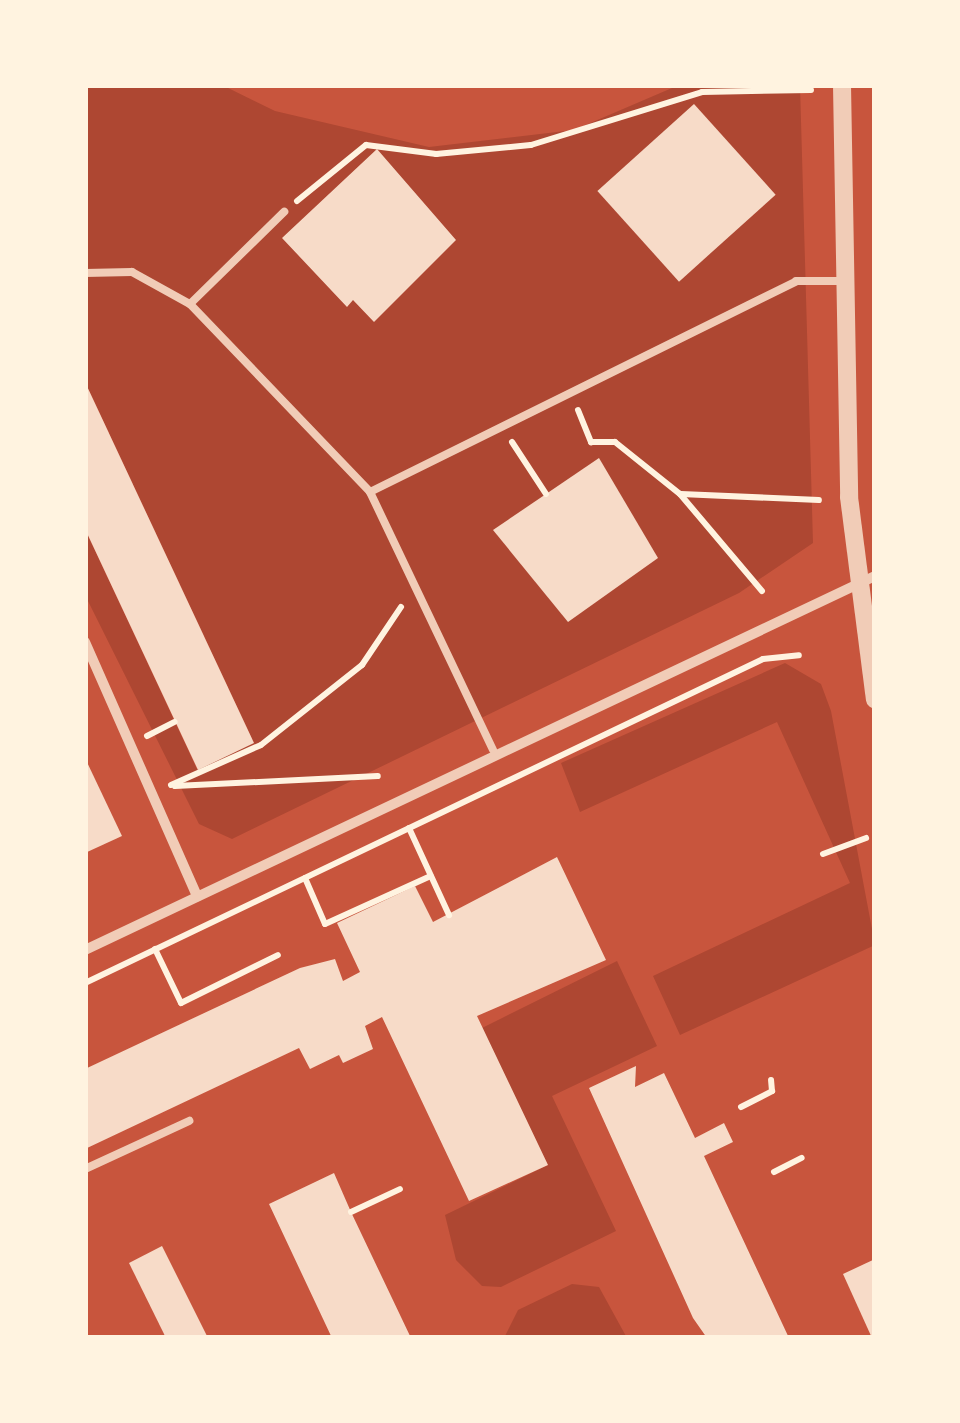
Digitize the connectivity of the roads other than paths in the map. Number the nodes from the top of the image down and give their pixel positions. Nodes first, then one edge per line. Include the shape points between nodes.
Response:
1 (842, 85) edge
2 (284, 212) road end
3 (85, 274) edge
4 (844, 281) junction
5 (190, 304) junction
6 (370, 492) junction
7 (866, 578) edge
8 (85, 642) edge
9 (875, 699) edge
10 (493, 750) junction
11 (198, 896) junction
12 (85, 950) edge
13 (189, 1121) dead end
14 (85, 1169) edge

1 - 4 street
2 - 5 lane
3 - 5 lane via 132,272
4 - 6 lane via 796,280
4 - 7 street
5 - 6 lane
6 - 10 lane
7 - 9 street
7 - 10 street
8 - 11 street
10 - 11 street
11 - 12 street
13 - 14 lane

